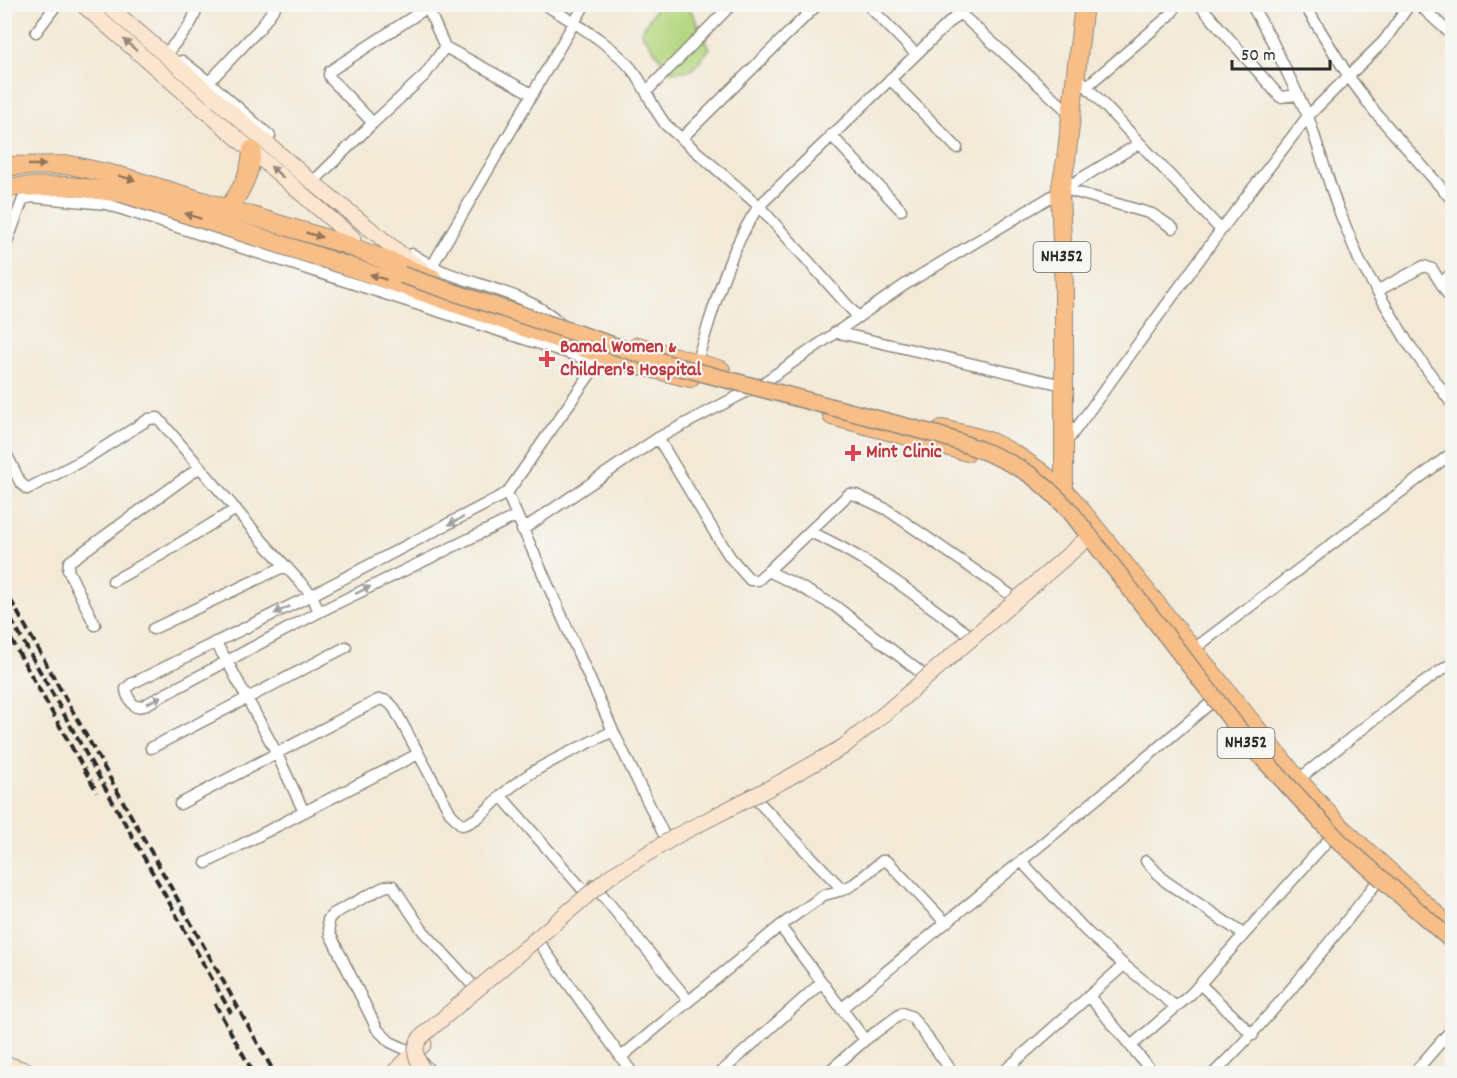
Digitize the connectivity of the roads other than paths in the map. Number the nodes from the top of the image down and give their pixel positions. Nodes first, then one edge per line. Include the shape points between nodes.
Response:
1 (57, 4) edge
2 (82, 4) edge
3 (106, 4) edge
4 (197, 4) edge
5 (277, 4) edge
6 (544, 4) edge
7 (585, 4) edge
8 (732, 4) edge
9 (818, 4) edge
10 (867, 4) edge
11 (950, 4) edge
12 (1084, 4) edge
13 (1173, 4) edge
14 (1199, 4) edge
15 (1251, 4) edge
16 (1304, 4) edge
17 (1410, 4) edge
18 (1418, 4) edge
19 (427, 5) edge
20 (959, 13) junction
21 (574, 23) junction
22 (130, 25) junction
23 (36, 32) dead end
24 (1452, 35) edge
25 (445, 47) junction
26 (169, 50) junction
27 (916, 54) junction
28 (1349, 77) junction
29 (890, 79) junction
30 (1081, 80) junction
31 (209, 82) junction
32 (646, 92) junction
33 (532, 94) junction
34 (1298, 95) junction
35 (1072, 115) junction
36 (1308, 116) junction
37 (373, 123) junction
38 (831, 135) junction
39 (681, 139) junction
40 (1140, 143) junction
41 (957, 148) dead end
42 (252, 150) junction
43 (4, 166) edge
44 (317, 178) junction
45 (4, 187) edge
46 (1062, 190) junction
47 (1452, 200) edge
48 (759, 206) junction
49 (227, 208) junction
50 (901, 210) dead end
51 (357, 220) junction
52 (1173, 228) dead end
53 (1221, 230) junction
54 (352, 243) junction
55 (4, 250) edge
56 (347, 266) junction
57 (435, 273) junction
58 (1452, 273) edge
59 (402, 275) dead end
60 (1441, 283) junction
61 (1377, 291) junction
62 (1452, 301) edge
63 (858, 317) junction
64 (835, 332) junction
65 (605, 352) junction
66 (696, 363) junction
67 (763, 383) junction
68 (1064, 386) junction
69 (746, 392) junction
70 (1452, 405) edge
71 (658, 438) junction
72 (1064, 446) junction
73 (4, 449) edge
74 (1452, 453) edge
75 (200, 467) junction
76 (1064, 491) junction
77 (507, 493) junction
78 (236, 509) junction
79 (1064, 512) junction
80 (516, 516) junction
81 (522, 530) junction
82 (810, 531) junction
83 (1091, 534) junction
84 (285, 566) junction
85 (768, 571) junction
86 (113, 581) dead end
87 (312, 595) junction
88 (1015, 598) junction
89 (319, 612) junction
90 (95, 625) dead end
91 (153, 628) dead end
92 (971, 636) junction
93 (215, 642) junction
94 (346, 647) dead end
95 (1187, 654) junction
96 (228, 660) junction
97 (1452, 663) edge
98 (924, 675) junction
99 (246, 698) junction
100 (1214, 700) junction
101 (613, 731) junction
102 (151, 748) dead end
103 (276, 752) junction
104 (418, 754) junction
105 (1291, 785) junction
106 (751, 794) junction
107 (501, 796) junction
108 (180, 804) dead end
109 (304, 812) junction
110 (665, 837) junction
111 (1329, 839) junction
112 (1021, 861) junction
113 (1146, 861) dead end
114 (206, 863) dead end
115 (1378, 881) junction
116 (589, 888) junction
117 (843, 890) junction
118 (945, 922) junction
119 (780, 926) junction
120 (1452, 929) edge
121 (1243, 934) junction
122 (535, 937) junction
123 (1452, 941) edge
124 (1452, 951) edge
125 (1124, 966) junction
126 (822, 982) junction
127 (1200, 984) junction
128 (477, 990) junction
129 (1089, 996) junction
130 (688, 1000) junction
131 (1176, 1007) junction
132 (841, 1009) junction
133 (1452, 1029) edge
134 (1253, 1035) junction
135 (865, 1040) junction
136 (1131, 1046) junction
137 (414, 1053) junction
138 (621, 1057) junction
139 (4, 1063) edge
140 (37, 1074) edge
141 (392, 1074) edge
142 (425, 1074) edge
143 (433, 1074) edge
144 (633, 1074) edge
145 (719, 1074) edge
146 (826, 1074) edge
147 (954, 1074) edge
148 (1001, 1074) edge
149 (1154, 1074) edge
150 (1213, 1074) edge
151 (1413, 1074) edge

1 - 23 street
42 -> 2 street
3 - 22 street
4 - 26 street via 190,27
5 - 31 street
6 - 21 street
7 - 21 street
8 - 32 street
9 - 39 street
10 - 27 street
11 - 20 street
12 - 30 highway, NH352
13 - 30 street via 1169,16
14 - 34 street via 1280,97
15 - 34 street
16 - 28 street
17 - 28 street via 1384,41
18 - 24 street
19 - 25 street
19 - 37 street via 330,70 331,79
20 - 27 street
20 - 35 street
21 - 32 street via 624,62
21 - 33 street
22 - 26 street
22 - 51 street
25 - 33 street
25 - 37 street via 425,75
26 - 31 street
27 - 29 street
28 - 36 street
28 - 47 street
29 - 38 street
29 - 41 street
30 - 35 highway, NH352
30 - 40 street
31 - 44 street
32 - 39 street via 654,110
33 - 57 street
34 - 36 street
35 - 46 highway, NH352
36 - 53 street
36 - 61 street via 1336,203 1360,262
37 - 44 street
38 - 48 street
38 - 50 street
39 - 48 street
40 - 46 street
40 - 53 street
42 - 49 highway via 249,173
54 -> 42 street
43 -> 49 highway via 70,165
44 - 57 street
56 -> 45 highway via 122,193 69,186
46 - 52 street via 1152,214
46 - 63 street
46 - 68 highway, NH352
48 - 63 street
48 - 66 street via 736,248
49 -> 54 highway
51 - 54 street
51 - 57 street via 401,254
53 - 72 street
54 - 56 street
54 - 57 highway
55 - 65 street via 23,199 106,204
65 -> 56 highway
57 - 65 highway via 558,321
58 - 60 street
59 - 83 main road, bridge via 672,365 973,447 1029,474
60 - 61 street via 1432,269 1424,266
60 - 62 street
61 - 70 street
63 - 64 street
64 - 67 street
64 - 68 street
65 - 66 highway
65 - 69 highway
65 - 77 street
66 - 67 highway
67 - 69 street
67 - 76 highway via 989,441 1023,459
68 - 72 highway, NH352
69 - 71 street
69 - 79 highway via 985,457 1030,484
71 - 81 street
71 - 85 street via 745,576 754,581
72 - 76 highway, NH352
73 - 75 street via 27,489 149,419 158,418
74 - 95 street
75 - 78 street
75 - 90 street via 69,562 68,570
76 - 79 highway, NH352
76 - 83 highway, NH352
77 - 80 street
77 -> 87 street
78 - 84 street
78 - 86 street
79 - 83 highway, NH352
80 - 81 street
89 -> 80 street
81 - 101 street
82 - 85 street
82 - 88 street via 849,494 855,495 886,509
82 - 92 street via 870,563
83 - 88 street
83 - 95 highway, NH352
83 - 123 main road, bridge via 1262,757 1339,841
83 - 142 street, bridge via 839,750 678,835 603,881 421,1037 415,1055
84 - 87 street
84 - 91 street
85 - 98 street via 835,606
87 - 89 street
87 -> 93 street
88 - 92 street
89 - 96 street
92 - 98 street
93 - 96 street
93 -> 96 street via 128,687 126,693 133,705 142,706
94 - 99 street
95 - 100 highway, NH352
95 - 105 highway, NH352
96 - 99 street
97 - 105 street
98 - 106 street via 832,752
99 - 102 street
99 - 103 street
100 - 105 highway, NH352
100 - 112 street
101 - 107 street via 535,771
101 - 110 street
103 - 104 street via 384,700 394,708
103 - 108 street
103 - 109 street
104 - 107 street via 450,813 462,825 478,818
104 - 109 street
105 - 111 highway, NH352
105 - 120 highway, NH352
106 - 110 street
106 - 117 street
107 - 116 street
109 - 114 street
110 - 116 street
111 - 115 highway, NH352
111 - 121 street
112 - 118 street
112 - 125 street
113 - 121 street via 1165,881
115 - 124 highway, NH352
115 - 134 street
116 - 122 street
116 - 130 street
117 - 118 street via 886,861
117 - 119 street via 824,895
118 - 132 street
119 - 126 street
119 - 130 street
121 - 127 street
122 - 128 street
122 - 138 street
125 - 129 street
125 - 131 street
126 - 132 street
126 - 145 street
127 - 131 street
127 - 134 street
128 - 137 street
128 - 137 street via 423,932 393,886 333,914 327,927 377,1029 390,1042
129 - 136 street
129 - 148 street
130 - 138 street
131 - 136 street
132 - 135 street
133 - 151 street
134 - 150 street
135 - 146 street
135 - 147 street via 896,1016 907,1014
136 - 149 street
137 - 141 street
137 - 143 street
138 - 144 street
139 - 140 street

